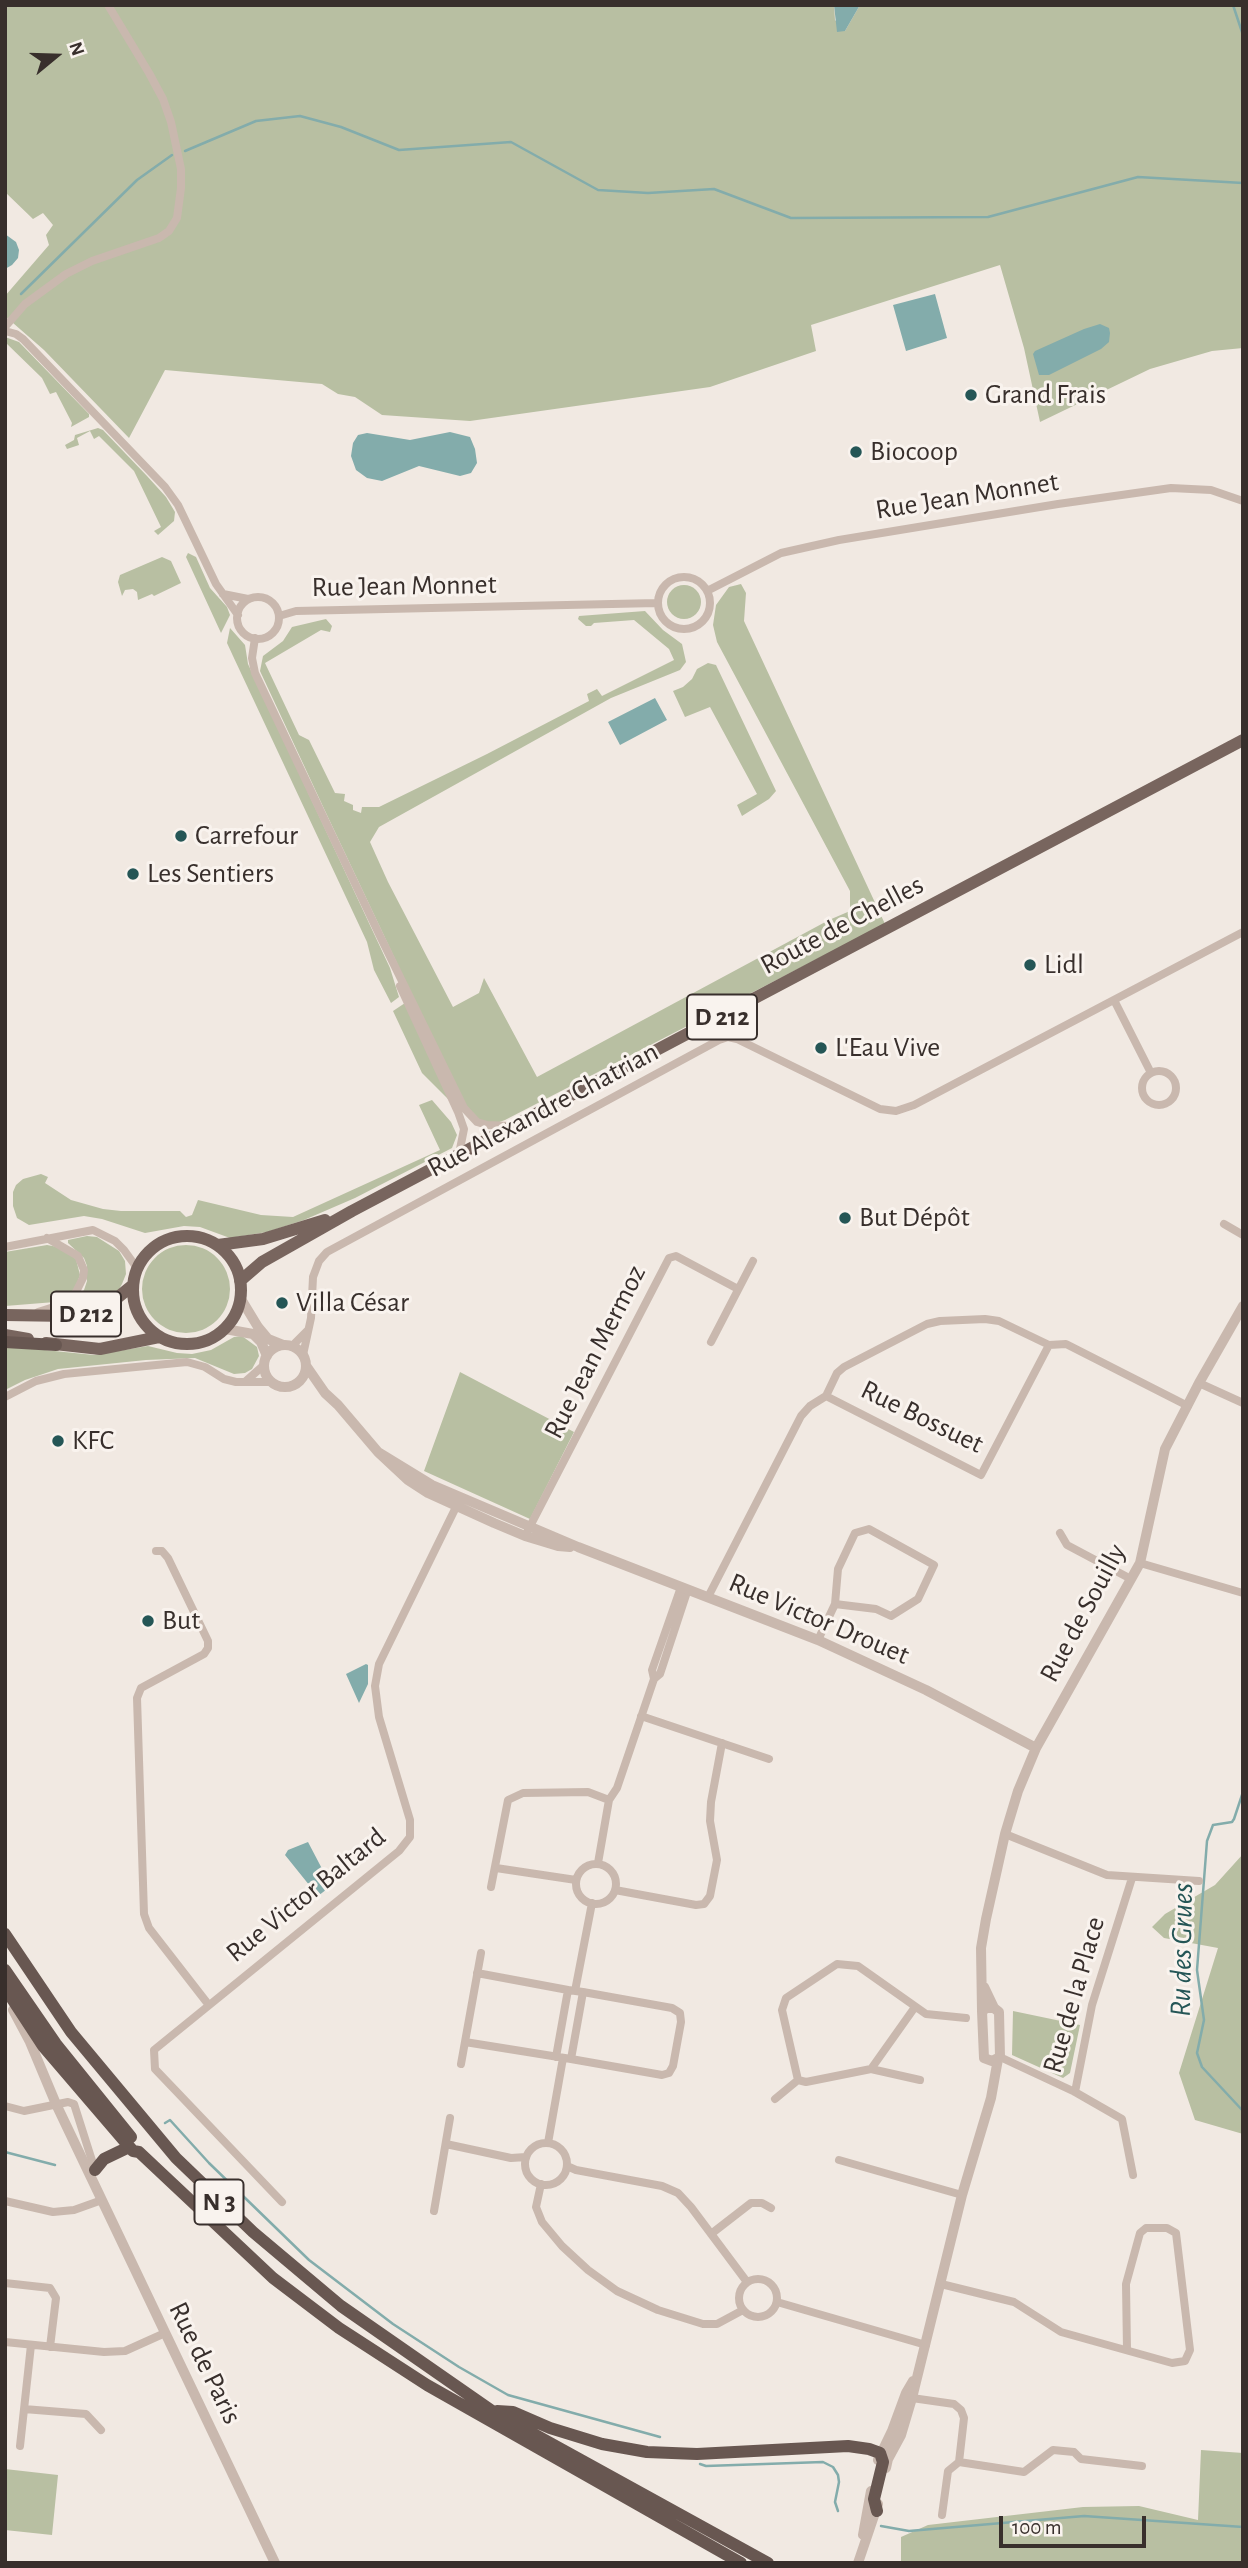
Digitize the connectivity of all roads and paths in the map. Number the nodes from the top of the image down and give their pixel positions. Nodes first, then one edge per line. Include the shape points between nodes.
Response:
1 (108, 5) edge
2 (5, 329) edge
3 (1243, 501) edge
4 (707, 591) junction
5 (223, 594) junction
6 (248, 599) junction
7 (657, 603) junction
8 (238, 615) junction
9 (279, 616) junction
10 (255, 638) junction
11 (1243, 740) edge
12 (1243, 932) edge
13 (379, 934) junction
14 (1114, 1000) junction
15 (1151, 1073) junction
16 (515, 1126) junction
17 (458, 1156) junction
18 (352, 1211) junction
19 (1224, 1224) dead end
20 (1243, 1235) edge
21 (47, 1238) junction
22 (218, 1245) junction
23 (5, 1247) edge
24 (753, 1261) dead end
25 (137, 1268) junction
26 (240, 1281) junction
27 (133, 1285) junction
28 (738, 1289) junction
29 (241, 1299) junction
30 (1243, 1306) edge
31 (5, 1315) edge
32 (29, 1315) junction
33 (225, 1329) junction
34 (308, 1330) junction
35 (5, 1335) edge
36 (159, 1337) junction
37 (5, 1342) edge
38 (711, 1342) dead end
39 (56, 1345) junction
40 (1049, 1345) junction
41 (287, 1346) junction
42 (303, 1355) junction
43 (266, 1360) junction
44 (307, 1367) junction
45 (246, 1381) junction
46 (271, 1382) junction
47 (298, 1383) junction
48 (1199, 1383) junction
49 (325, 1393) junction
50 (826, 1396) junction
51 (5, 1397) edge
52 (1243, 1403) edge
53 (1188, 1406) junction
54 (458, 1502) junction
55 (527, 1531) junction
56 (1060, 1533) dead end
57 (156, 1551) dead end
58 (1140, 1563) junction
59 (1131, 1579) junction
60 (684, 1588) junction
61 (1243, 1593) edge
62 (708, 1597) junction
63 (835, 1604) junction
64 (818, 1640) junction
65 (641, 1716) junction
66 (722, 1743) junction
67 (1036, 1748) junction
68 (769, 1759) dead end
69 (609, 1800) junction
70 (1005, 1834) junction
71 (598, 1863) junction
72 (496, 1868) junction
73 (1132, 1878) junction
74 (576, 1880) junction
75 (1199, 1881) dead end
76 (491, 1887) dead end
77 (615, 1890) junction
78 (592, 1903) junction
79 (5, 1934) edge
80 (481, 1953) dead end
81 (5, 1970) edge
82 (477, 1973) junction
83 (983, 1983) junction
84 (5, 1988) edge
85 (575, 1991) junction
86 (5, 1998) edge
87 (208, 2004) junction
88 (915, 2007) junction
89 (994, 2008) junction
90 (982, 2015) junction
91 (465, 2042) junction
92 (563, 2058) junction
93 (984, 2058) junction
94 (999, 2058) junction
95 (461, 2064) dead end
96 (871, 2069) junction
97 (798, 2080) junction
98 (920, 2080) dead end
99 (992, 2085) junction
100 (1075, 2092) junction
101 (775, 2099) dead end
102 (56, 2104) junction
103 (5, 2106) edge
104 (450, 2118) dead end
105 (548, 2143) junction
106 (446, 2144) junction
107 (134, 2149) junction
108 (526, 2157) junction
109 (839, 2160) dead end
110 (567, 2166) junction
111 (1133, 2175) dead end
112 (95, 2176) junction
113 (541, 2184) junction
114 (962, 2195) junction
115 (102, 2200) junction
116 (5, 2201) edge
117 (282, 2202) dead end
118 (771, 2208) dead end
119 (434, 2211) dead end
120 (711, 2234) junction
121 (747, 2282) junction
122 (5, 2283) edge
123 (941, 2284) junction
124 (777, 2302) junction
125 (743, 2309) junction
126 (165, 2333) junction
127 (5, 2342) edge
128 (31, 2345) junction
129 (926, 2345) junction
130 (50, 2347) junction
131 (1127, 2350) junction
132 (916, 2378) junction
133 (912, 2398) junction
134 (24, 2409) junction
135 (492, 2411) junction
136 (101, 2430) dead end
137 (20, 2446) dead end
138 (880, 2453) junction
139 (959, 2462) junction
140 (1142, 2466) dead end
141 (877, 2511) junction
142 (942, 2515) dead end
143 (859, 2560) edge
144 (275, 2563) edge
145 (741, 2563) edge
146 (768, 2563) edge

1 - 2 street via 149,73 171,122 181,169 177,218 159,238 66,274 26,304
2 - 5 street via 23,340 165,487
3 - 4 street, Rue Jean Monnet via 1211,490 1171,488 839,540 782,552
4 - 7 street via 690,577 675,578 662,587
4 - 7 street via 709,611 691,628 669,625
5 - 6 street
5 - 8 street
6 - 8 street
6 - 9 street via 268,600
7 - 9 street, Rue Jean Monnet via 296,611
8 - 10 street via 240,628
9 - 10 street via 272,633
10 - 13 street via 255,673
11 - 16 main road, Route de Chelles / D 212
12 - 14 street
13 - 16 street via 471,1118 487,1125
13 - 17 street via 458,1112 464,1129
14 - 15 street
14 - 34 street, Rue Alexandre Chatrian via 897,1111 880,1109 728,1037 327,1252 313,1277
15 - 15 street via 1142,1087 1145,1098 1160,1106 1170,1102 1176,1093 1175,1081 1167,1073
16 - 17 main road, Route de Chelles / D 212
17 - 18 main road, Route de Chelles / D 212
18 - 22 main road, Route de Chelles / D 212 via 263,1240
18 - 26 main road, Route de Chelles / D 212 via 262,1262
19 - 20 street
21 - 23 street
21 - 25 street via 93,1230 124,1250
21 - 32 street via 78,1256 83,1278 68,1300
22 - 25 main road via 190,1236 171,1238 154,1247
22 - 26 main road via 233,1261
24 - 28 street
25 - 27 main road
26 - 29 main road
27 - 32 main road, D 212 via 97,1312
27 - 36 main road via 136,1311
28 - 38 street
28 - 55 street, Rue Jean Mermoz via 676,1256 669,1258
29 - 33 main road
29 - 41 street via 268,1339
30 - 48 street, Rue de Souilly
31 - 32 main road, D 212
33 - 36 main road via 193,1344
33 - 43 street via 253,1334 261,1342
34 - 41 street
34 - 42 street, Rue Alexandre Chatrian
35 - 39 main road, D 212
36 - 39 main road, D 212 via 100,1349
37 - 39 highway
40 - 50 street via 999,1321 940,1321 844,1367
40 - 50 street, Rue Bossuet via 981,1475
40 - 53 street via 1066,1344
41 - 42 street
41 - 43 street via 276,1347
42 - 44 street, Rue Victor Drouet
43 - 45 street
43 - 46 street
44 - 47 street
44 - 49 street, Rue Victor Drouet
45 - 46 street
45 - 51 street via 224,1379 187,1362 64,1374 36,1381
46 - 47 street, Rue Victor Drouet via 284,1387
47 - 49 street, Rue Victor Drouet
48 - 52 street
48 - 53 street, Rue de Souilly
49 - 54 street, Rue Victor Drouet via 378,1452
50 - 62 street via 801,1416
53 - 58 street, Rue de Souilly via 1166,1449
54 - 55 street, Rue Victor Drouet
54 - 87 street, Rue Victor Baltard via 379,1664 375,1686 379,1717 410,1820 410,1837 399,1852
55 - 60 street, Rue Victor Drouet
56 - 59 street via 1067,1545
57 - 87 street via 168,1558 208,1648 141,1688 137,1699 144,1914 149,1928
58 - 59 street, Rue de Souilly
58 - 61 street
59 - 67 street, Rue de Souilly
60 - 62 street, Rue Victor Drouet
60 - 65 street via 652,1670 654,1679
62 - 64 street, Rue Victor Drouet
63 - 63 street via 838,1569 855,1532 869,1529 934,1564 918,1600 891,1616 876,1609
63 - 64 street
64 - 67 street, Rue Victor Drouet
65 - 66 street
65 - 69 street
66 - 68 street
66 - 77 street via 711,1802 717,1860 710,1896 696,1905
67 - 70 street, Rue de Souilly
69 - 71 street
69 - 72 street via 588,1792 523,1793 508,1800
70 - 73 street via 1107,1875
70 - 83 street, Rue de Souilly via 981,1948
71 - 74 street via 582,1869
71 - 77 street via 613,1873
72 - 74 street
72 - 76 street
73 - 75 street
73 - 100 street, Rue de la Place via 1092,2005
74 - 78 street via 577,1892
77 - 78 street via 603,1903
78 - 85 street
79 - 135 highway, N 3 via 98,2067 222,2204 341,2306
80 - 82 street
81 - 107 highway, N 3 via 56,2044 135,2142
82 - 85 street
82 - 91 street
83 - 89 street
83 - 90 street, Rue de Souilly
84 - 107 highway via 43,2046
85 - 92 street
85 - 92 street
85 - 92 street via 672,2008 680,2013 681,2022 669,2073
86 - 102 street, Rue de Paris
87 - 117 street, Rue Victor Baltard via 154,2050 155,2069
88 - 90 street via 926,2014
88 - 96 street
88 - 97 street via 858,1966 837,1964 786,1998 782,2010
89 - 90 street
89 - 94 street via 999,2012
90 - 93 street, Rue de Souilly
91 - 92 street
91 - 95 street
92 - 105 street
93 - 94 street
93 - 99 street, Rue de Souilly
94 - 99 street
94 - 100 street, Rue de la Place
96 - 97 street
96 - 98 street
97 - 101 street
99 - 114 street
100 - 111 street via 1122,2119
102 - 103 street via 24,2111
102 - 112 street, Rue de Paris
102 - 112 street via 74,2104
104 - 106 street
105 - 108 street via 534,2146
105 - 110 street via 564,2153
106 - 108 street
106 - 119 street
107 - 112 highway via 104,2159
107 - 145 highway, N 3 via 273,2277 339,2328 427,2385
108 - 113 street via 530,2177
109 - 114 street
110 - 113 street via 561,2179
110 - 120 street via 678,2193
112 - 115 street, Rue de Paris
113 - 125 street via 536,2207 542,2222 588,2270 617,2291 703,2324 717,2324
114 - 123 street
115 - 116 street via 54,2212
115 - 126 street, Rue de Paris
118 - 120 street via 751,2203
120 - 121 street
121 - 124 street via 759,2279 771,2284
121 - 125 street via 740,2292
122 - 130 street via 50,2288 56,2298
123 - 129 street
123 - 131 street via 1014,2302 1061,2332
124 - 125 street via 765,2316 753,2317
124 - 129 street
126 - 130 street via 125,2351
126 - 144 street, Rue de Paris
127 - 128 street
128 - 130 street
128 - 134 street
129 - 132 street
131 - 131 street via 1172,2363 1185,2361 1190,2350 1175,2233 1167,2228 1146,2228 1140,2233 1126,2284
132 - 133 street
132 - 138 street
133 - 139 street via 954,2404 961,2410
133 - 141 street via 888,2459
134 - 136 street via 86,2414
134 - 137 street
135 - 138 highway via 513,2412 602,2444 647,2452 848,2446
135 - 146 highway, N 3
138 - 141 highway via 883,2462 874,2499
138 - 143 street
139 - 140 street via 1024,2472 1053,2450 1074,2452 1081,2459
139 - 142 street via 948,2471
141 - 143 street

